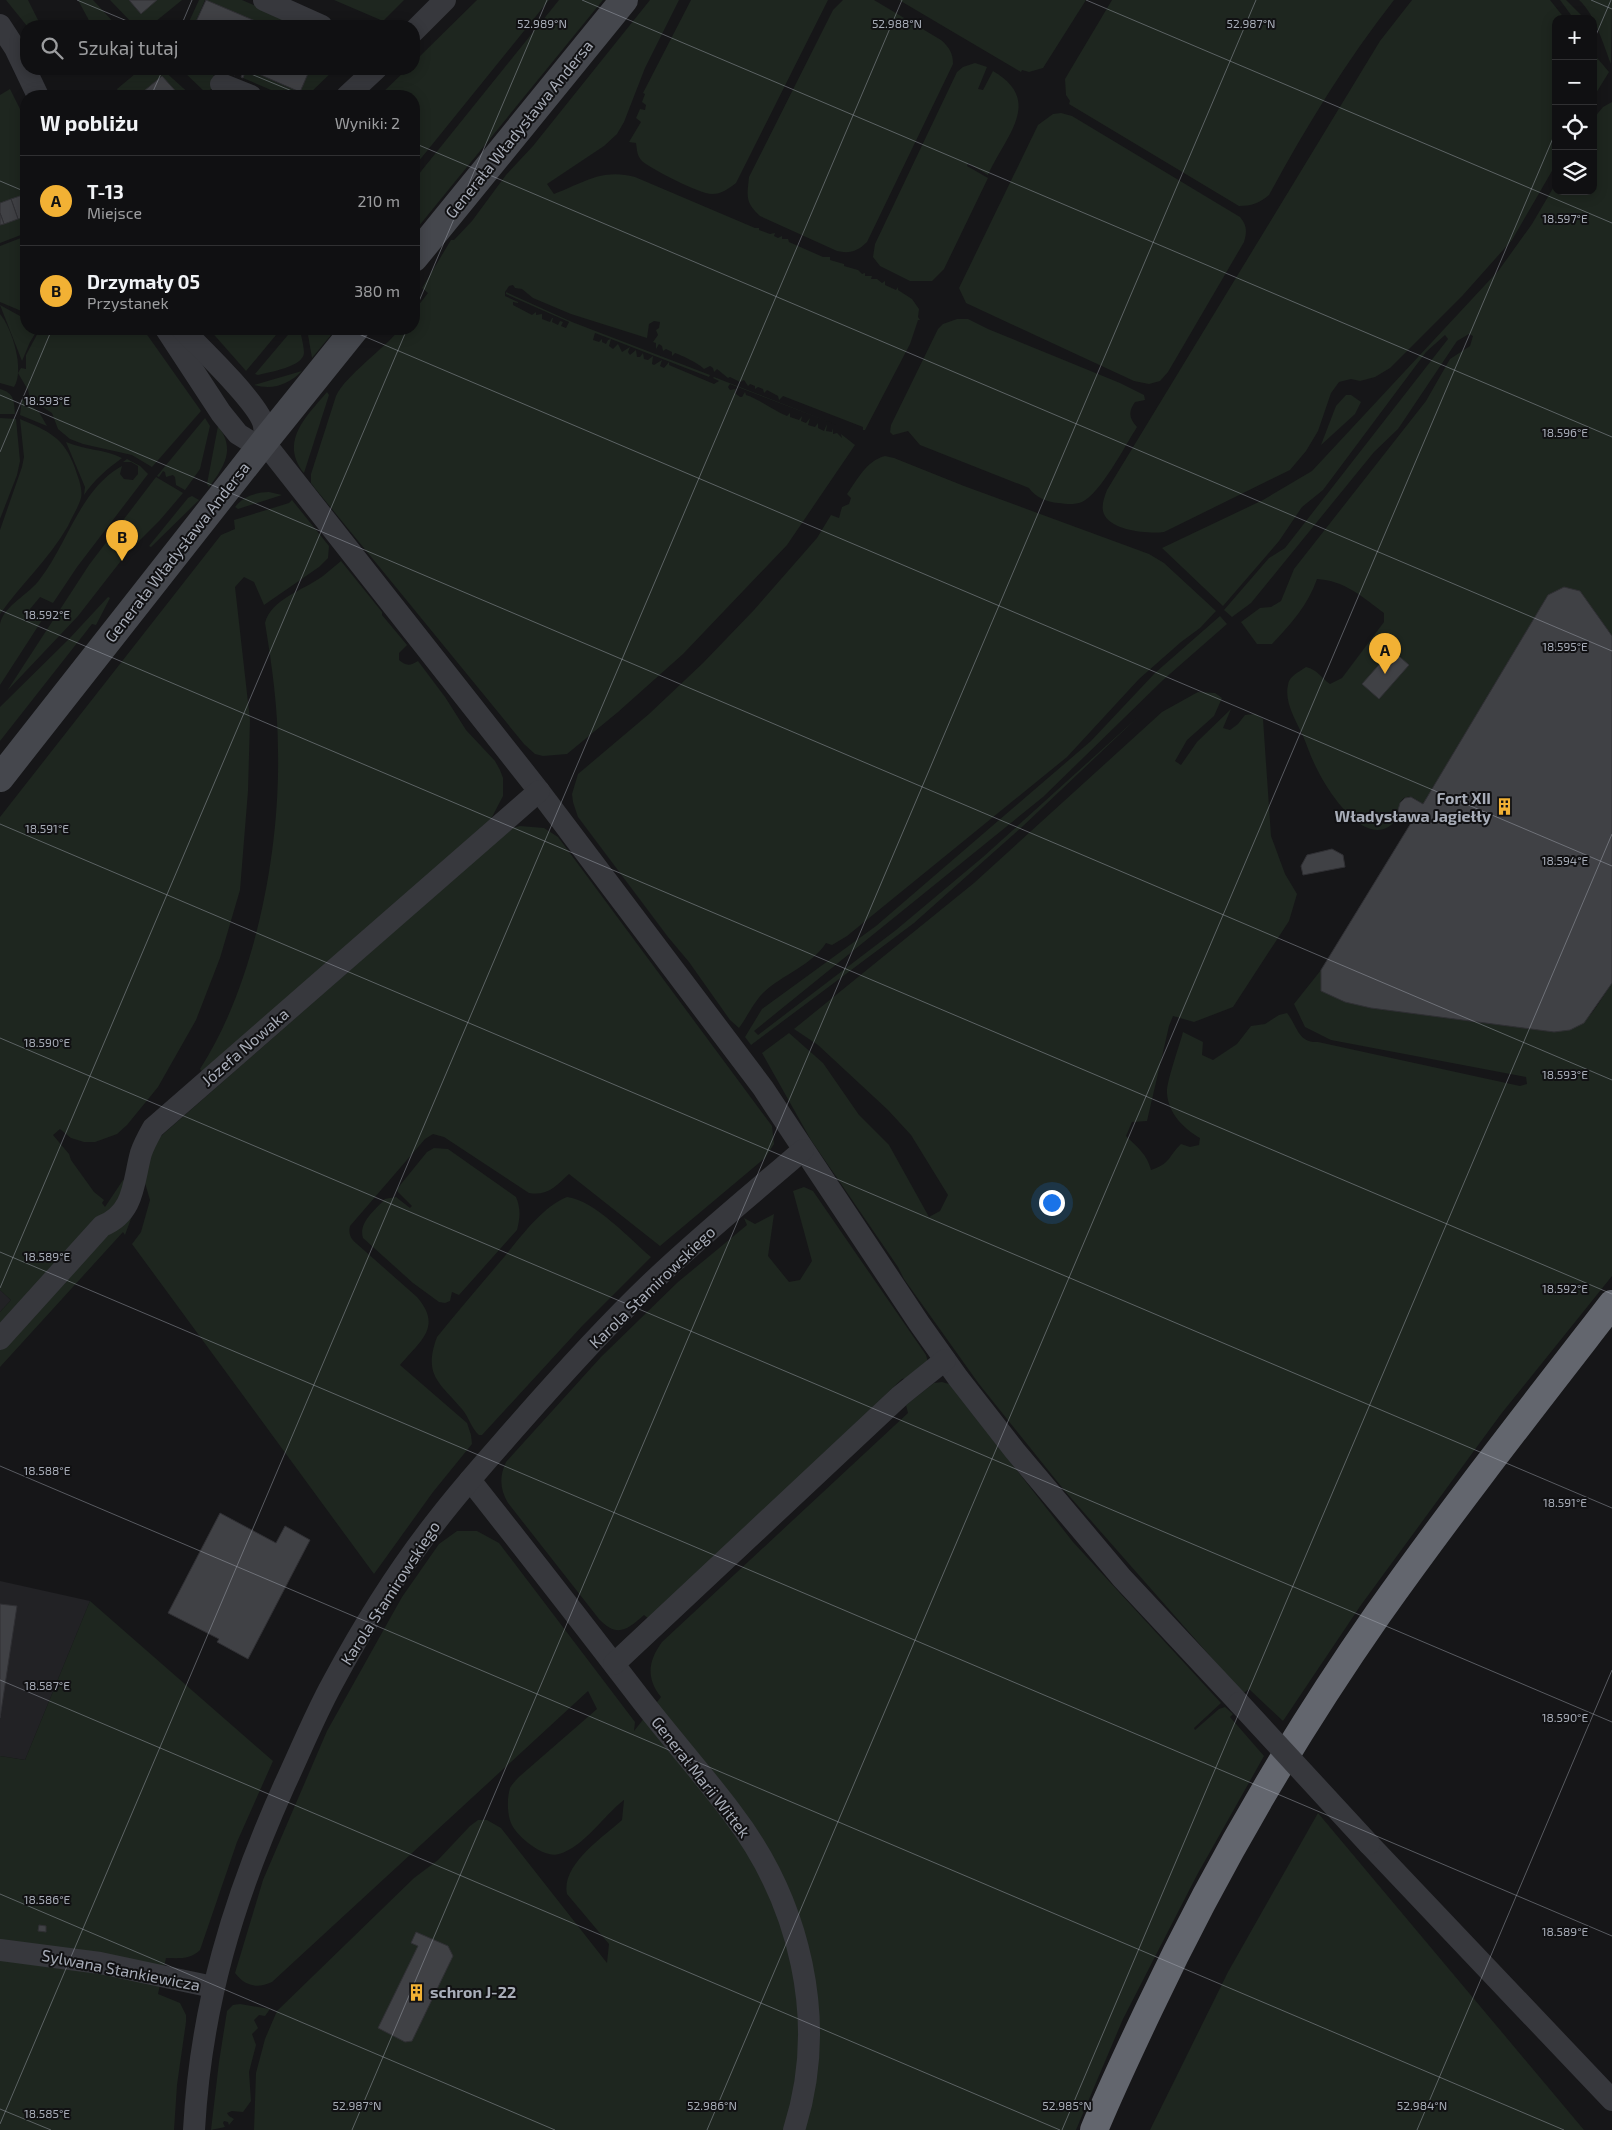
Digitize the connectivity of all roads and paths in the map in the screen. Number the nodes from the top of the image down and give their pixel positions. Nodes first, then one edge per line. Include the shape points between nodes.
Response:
1 (264, 0) edge
2 (445, 0) edge
3 (624, 0) edge
4 (309, 20) edge
5 (0, 25) edge
6 (420, 25) edge
7 (20, 58) edge
8 (28, 75) edge
9 (370, 75) edge
10 (221, 84) dead end
11 (35, 90) edge
12 (236, 90) edge
13 (353, 90) edge
14 (420, 251) edge
15 (170, 335) edge
16 (188, 335) edge
17 (350, 335) edge
18 (264, 442) junction
19 (0, 778) edge
20 (539, 791) junction
21 (803, 1150) junction
22 (1612, 1304) edge
23 (0, 1339) edge
24 (945, 1360) junction
25 (470, 1480) junction
26 (614, 1664) junction
27 (0, 1950) edge
28 (213, 1988) junction
29 (1612, 2100) edge
30 (194, 2130) edge
31 (794, 2130) edge
32 (1094, 2130) edge

1 - 4 street
2 - 6 street
3 - 14 main road, Generała Władysława Andersa
5 - 7 street
8 - 11 street
9 - 13 street
10 - 12 street
15 - 18 street via 238,434 252,442
16 - 18 street via 258,412 264,425
17 - 18 main road, Generała Władysława Andersa
18 - 19 main road, Generała Władysława Andersa
18 - 20 street
20 - 21 street via 763,1088
20 - 23 street, Józefa Nowaka via 153,1128 141,1154 134,1188 118,1217 102,1226
21 - 24 street
21 - 25 street, Karola Stamirowskiego via 650,1284 557,1380
22 - 32 highway via 1426,1549 1363,1637 1284,1758 1184,1936
24 - 26 street via 900,1396
24 - 29 street, bridge via 1122,1578
25 - 26 street, Generał Marii Wittek
25 - 28 street, Karola Stamirowskiego via 435,1522 398,1576 331,1686 260,1840 232,1916
26 - 31 street, Generał Marii Wittek via 733,1814 758,1851 785,1906 803,1967 808,2017 806,2071
27 - 28 street, Sylwana Stankiewicza via 100,1962
28 - 30 street, Karola Stamirowskiego via 196,2082

